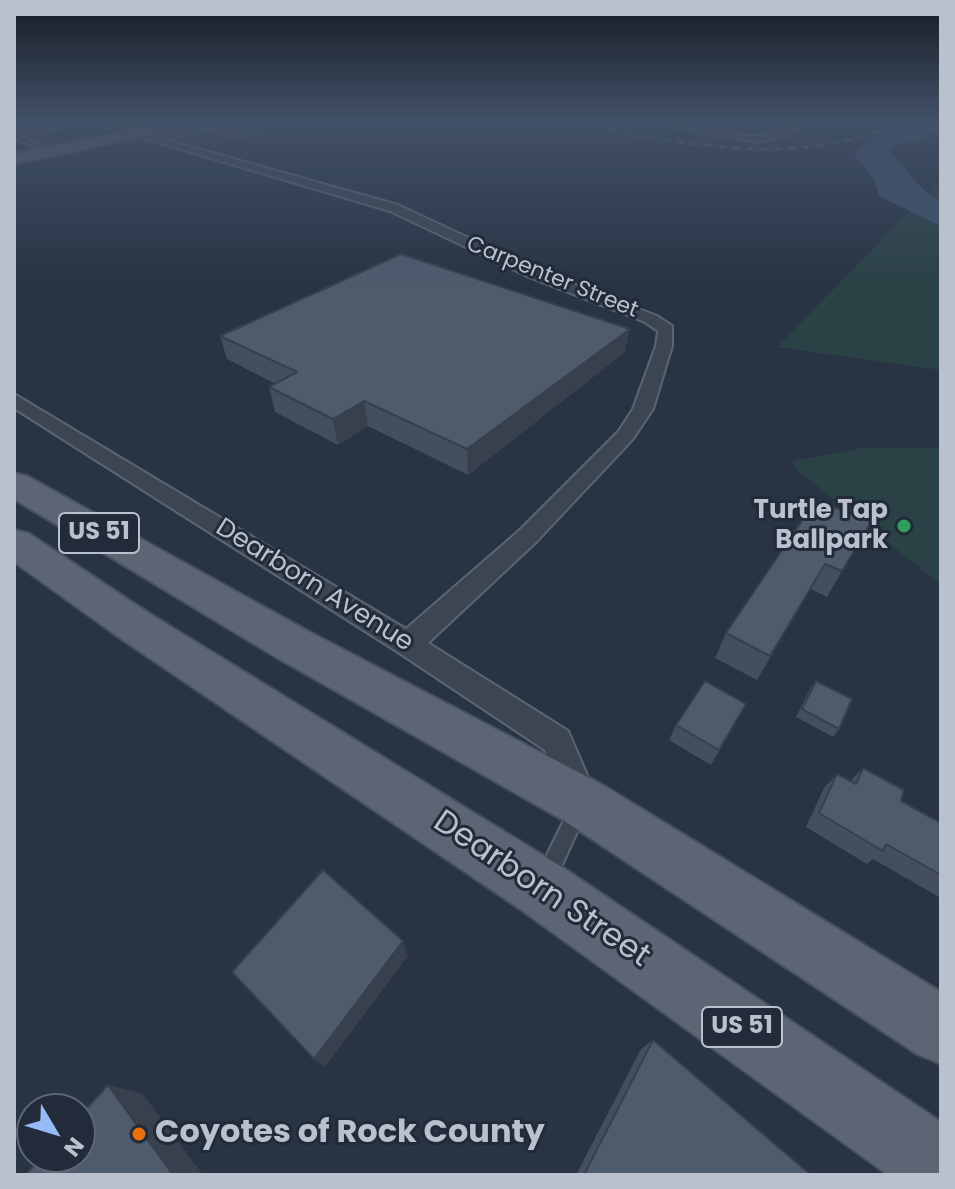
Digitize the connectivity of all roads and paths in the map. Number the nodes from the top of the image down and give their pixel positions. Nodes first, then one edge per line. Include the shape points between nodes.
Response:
1 (280, 175) edge
2 (14, 400) edge
3 (14, 484) edge
4 (14, 543) edge
5 (408, 644) junction
6 (582, 802) junction
7 (541, 888) junction
8 (941, 1030) edge
9 (941, 1167) edge

1 - 5 street, Carpenter Street via 394,208 666,329 643,409 625,436 528,536
2 - 5 street, Dearborn Avenue
3 - 6 main road, US 51
4 - 7 main road, Dearborn Street / US 51
5 - 6 street, Dearborn Avenue via 557,741
6 - 7 lane
6 - 8 main road, US 51
7 - 9 main road, Dearborn Street / US 51

